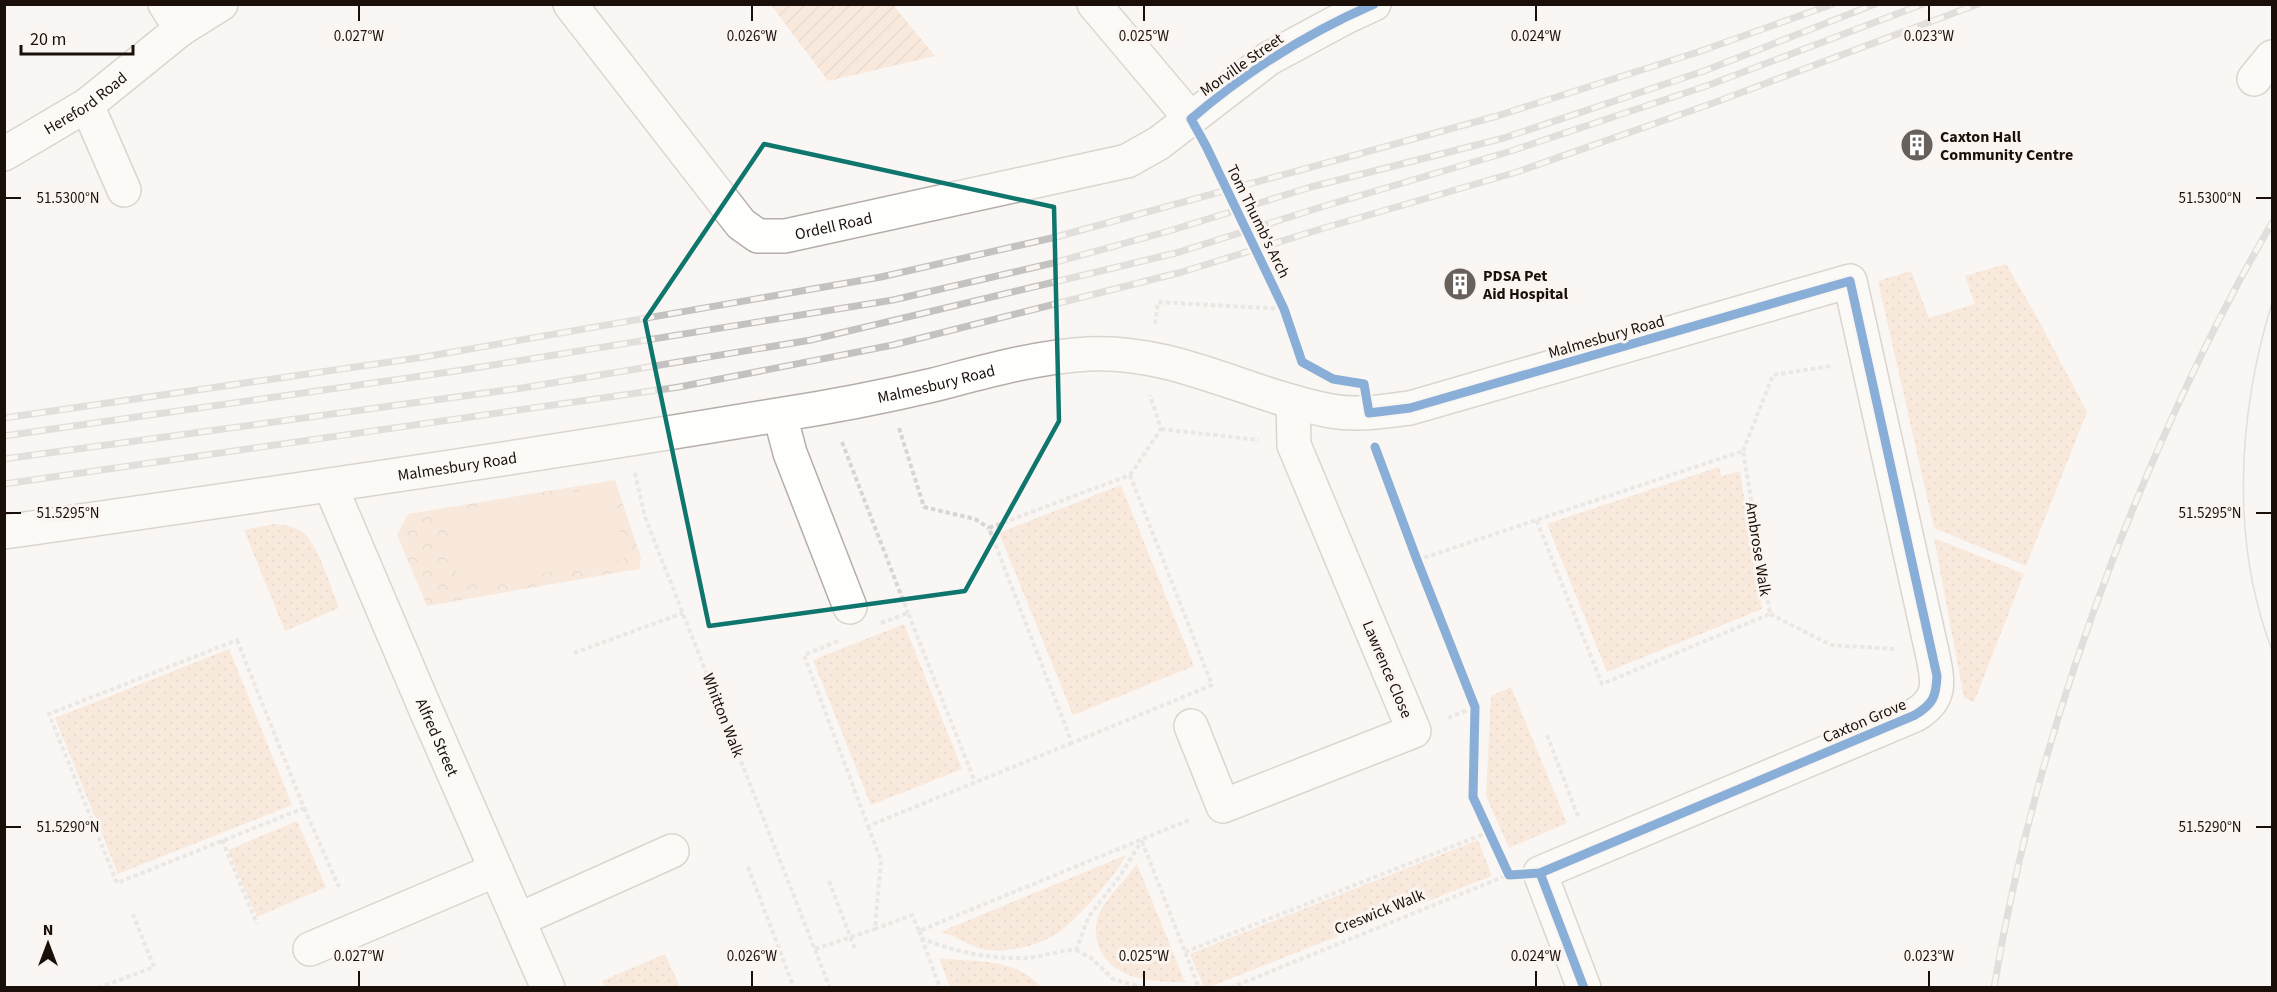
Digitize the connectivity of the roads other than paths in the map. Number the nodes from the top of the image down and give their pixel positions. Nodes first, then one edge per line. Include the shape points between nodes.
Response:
1 (221, 4) edge
2 (570, 4) edge
3 (1094, 4) edge
4 (1374, 4) edge
5 (173, 17) edge
6 (87, 105) junction
7 (1198, 132) junction
8 (4, 154) edge
9 (124, 190) dead end
10 (1850, 281) joint
11 (1293, 402) junction
12 (780, 415) junction
13 (330, 485) junction
14 (4, 532) edge
15 (848, 623) road end
16 (1191, 726) dead end
17 (672, 851) dead end
18 (496, 870) junction
19 (518, 920) junction
20 (310, 948) dead end
21 (548, 987) edge
22 (1584, 987) edge

1 - 5 street, Hereford Road
2 - 7 street, Ordell Road via 741,224 758,236 784,236 1127,161 1159,143
3 - 7 street
4 - 7 street, Morville Street via 1268,59
5 - 6 street, Hereford Road
6 - 8 street, Hereford Road
6 - 9 street
10 - 11 street, Malmesbury Road via 1410,408 1334,412
10 - 22 street, Caxton Grove via 1932,652 1937,691 1930,706 1916,715 1592,852 1524,874
11 - 12 street, Malmesbury Road via 1144,357 1092,353 1046,358 891,395
11 - 16 street, Lawrence Close via 1294,445 1414,731 1223,806
12 - 13 street, Malmesbury Road
12 - 15 street
13 - 14 street, Malmesbury Road
13 - 18 street, Alfred Street
17 - 19 street
18 - 19 street, Alfred Street
18 - 20 street
19 - 21 street, Alfred Street

